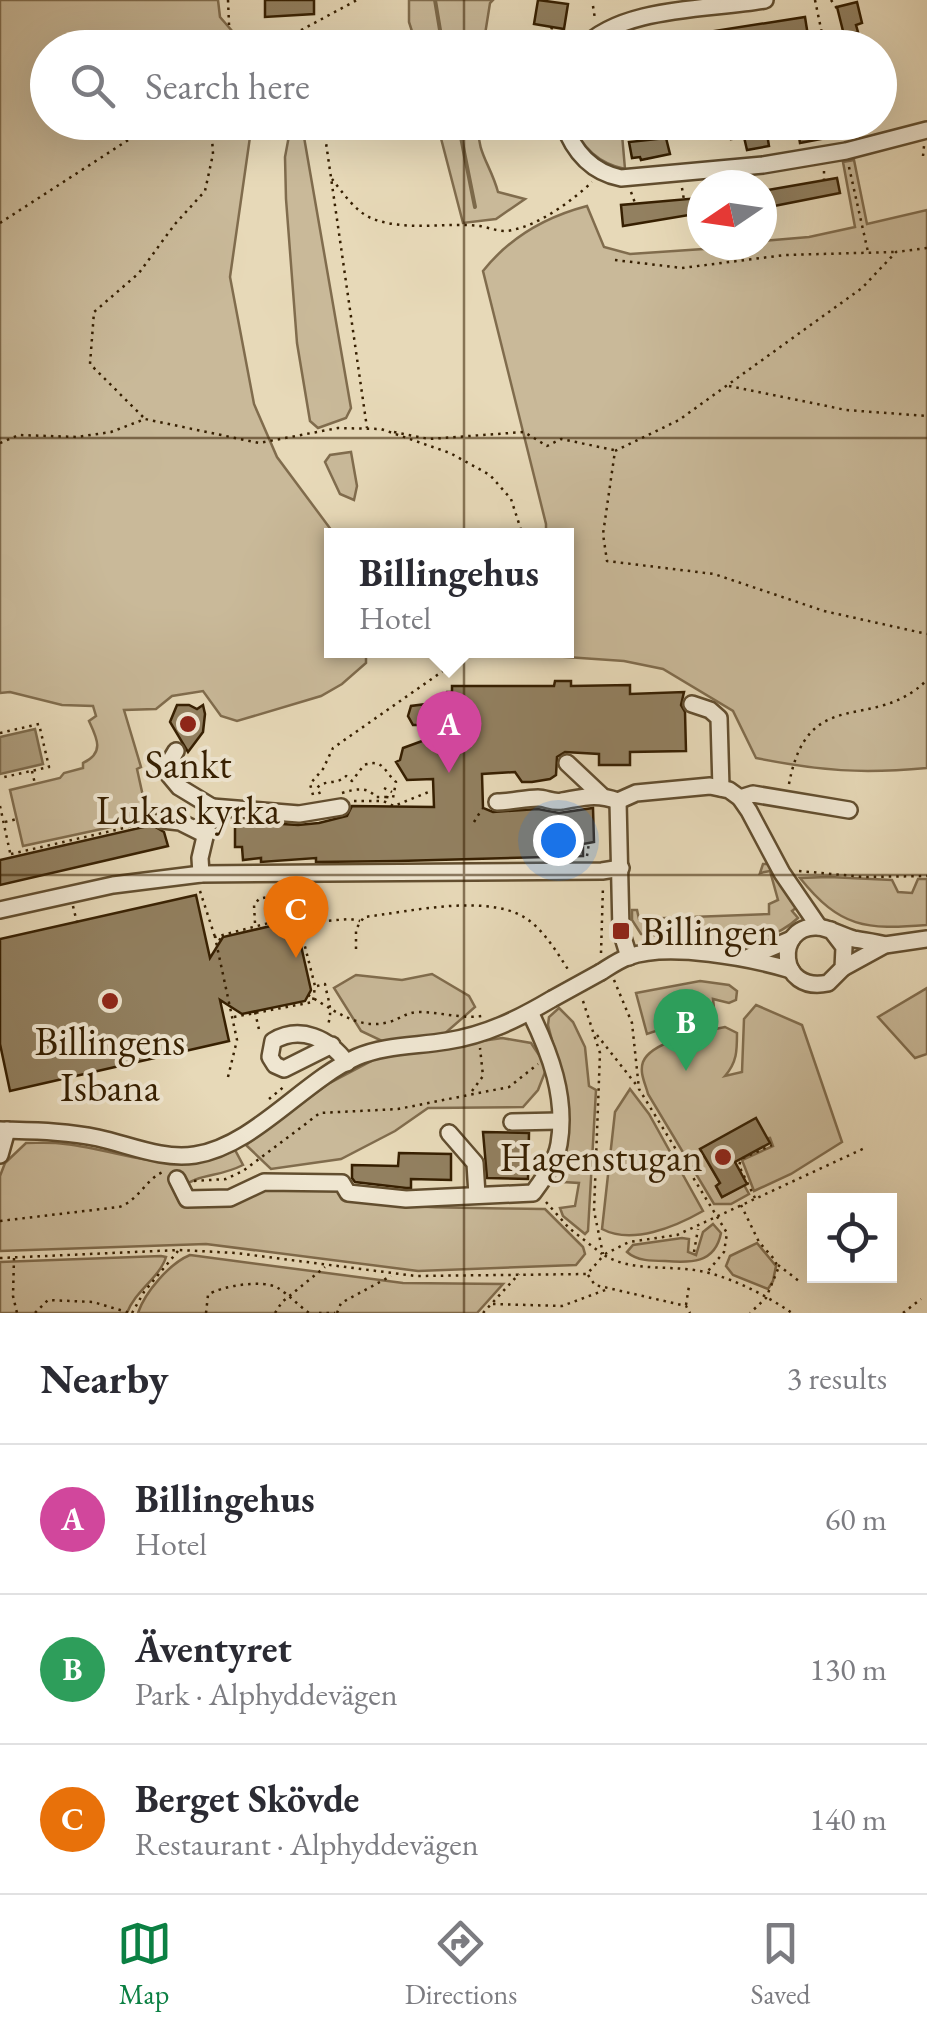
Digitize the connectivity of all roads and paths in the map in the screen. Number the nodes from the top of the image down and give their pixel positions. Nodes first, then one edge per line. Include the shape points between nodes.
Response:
1 (228, 0) edge
2 (357, 0) edge
3 (765, 0) edge
4 (815, 0) edge
5 (831, 0) edge
6 (593, 6) dead end
7 (838, 10) dead end
8 (596, 26) dead end
9 (552, 27) dead end
10 (229, 30) edge
11 (300, 30) edge
12 (551, 30) edge
13 (606, 30) edge
14 (821, 30) edge
15 (926, 135) edge
16 (128, 140) edge
17 (212, 140) edge
18 (326, 140) edge
19 (573, 140) edge
20 (844, 140) edge
21 (845, 144) dead end
22 (923, 156) dead end
23 (848, 159) dead end
24 (824, 171) dead end
25 (331, 178) junction
26 (596, 178) dead end
27 (824, 180) dead end
28 (682, 182) dead end
29 (627, 186) dead end
30 (684, 200) dead end
31 (635, 203) dead end
32 (0, 222) edge
33 (927, 251) edge
34 (896, 252) junction
35 (868, 253) junction
36 (614, 260) dead end
37 (727, 386) junction
38 (927, 416) edge
39 (144, 418) junction
40 (367, 429) junction
41 (381, 429) junction
42 (0, 442) edge
43 (615, 450) junction
44 (520, 528) edge
45 (927, 634) edge
46 (462, 658) edge
47 (927, 680) edge
48 (692, 704) dead end
49 (0, 732) edge
50 (176, 751) dead end
51 (567, 764) dead end
52 (32, 771) junction
53 (0, 778) edge
54 (352, 781) junction
55 (35, 784) dead end
56 (384, 788) dead end
57 (721, 788) junction
58 (355, 790) junction
59 (394, 792) junction
60 (431, 792) dead end
61 (601, 795) junction
62 (740, 798) junction
63 (384, 799) junction
64 (786, 800) junction
65 (493, 801) joint
66 (618, 801) junction
67 (337, 802) junction
68 (212, 807) junction
69 (0, 808) edge
70 (849, 810) dead end
71 (17, 819) dead end
72 (162, 820) joint
73 (4, 822) junction
74 (474, 822) dead end
75 (206, 835) junction
76 (8, 840) junction
77 (0, 841) edge
78 (622, 868) junction
79 (602, 872) junction
80 (927, 876) edge
81 (200, 879) junction
82 (797, 881) dead end
83 (320, 883) dead end
84 (315, 891) dead end
85 (72, 900) dead end
86 (0, 910) edge
87 (361, 921) dead end
88 (296, 923) junction
89 (255, 925) junction
90 (78, 927) dead end
91 (825, 928) junction
92 (215, 937) junction
93 (792, 939) junction
94 (927, 939) edge
95 (221, 940) dead end
96 (885, 945) junction
97 (629, 956) junction
98 (749, 957) junction
99 (843, 968) junction
100 (605, 969) junction
101 (790, 970) junction
102 (315, 986) junction
103 (333, 1010) junction
104 (238, 1011) dead end
105 (255, 1012) dead end
106 (530, 1012) junction
107 (490, 1015) dead end
108 (234, 1017) junction
109 (475, 1017) junction
110 (596, 1033) dead end
111 (478, 1034) junction
112 (262, 1041) dead end
113 (327, 1043) joint
114 (553, 1060) junction
115 (346, 1062) junction
116 (228, 1077) dead end
117 (639, 1088) junction
118 (471, 1093) junction
119 (559, 1120) junction
120 (512, 1122) dead end
121 (4, 1130) edge
122 (449, 1134) dead end
123 (772, 1145) dead end
124 (867, 1147) dead end
125 (0, 1154) edge
126 (167, 1155) junction
127 (173, 1176) junction
128 (532, 1194) junction
129 (477, 1195) junction
130 (756, 1199) junction
131 (742, 1205) junction
132 (718, 1215) junction
133 (0, 1221) edge
134 (698, 1226) junction
135 (180, 1250) junction
136 (694, 1252) dead end
137 (604, 1255) junction
138 (14, 1257) junction
139 (0, 1258) edge
140 (777, 1264) junction
141 (327, 1266) junction
142 (707, 1272) junction
143 (395, 1274) junction
144 (519, 1274) junction
145 (587, 1274) junction
146 (799, 1280) dead end
147 (689, 1286) dead end
148 (608, 1289) junction
149 (288, 1298) junction
150 (766, 1298) junction
151 (921, 1299) dead end
152 (492, 1304) junction
153 (686, 1306) junction
154 (17, 1313) edge
155 (35, 1313) edge
156 (131, 1313) edge
157 (206, 1313) edge
158 (276, 1313) edge
159 (310, 1313) edge
160 (320, 1313) edge
161 (336, 1313) edge
162 (483, 1313) edge
163 (690, 1313) edge
164 (750, 1313) edge
165 (792, 1313) edge
166 (903, 1313) edge

1 - 10 path
2 - 11 path
3 - 13 street via 623,21
4 - 14 path
5 - 7 path
6 - 8 path
9 - 12 path
15 - 19 street via 763,165 621,178 583,159
15 - 22 path
16 - 32 path
17 - 39 path via 205,191 139,273 94,312 90,364
18 - 25 path
20 - 21 path
23 - 35 path
24 - 27 path
25 - 26 path via 369,218 512,230 564,204
25 - 40 path
28 - 30 path
29 - 31 path
33 - 34 path
34 - 35 path
34 - 37 path via 862,288
35 - 36 path via 682,268
37 - 38 path via 846,410
37 - 43 path via 679,420
39 - 40 path via 259,443
39 - 42 path via 111,432 19,435
40 - 41 path
41 - 43 path via 429,439 524,432 548,446 561,439
41 - 44 path via 450,452 490,475 511,500
43 - 45 path via 603,534 608,561 714,574 824,611
46 - 67 path via 333,748 310,784 314,799
47 - 64 path via 884,705 822,720 793,764
48 - 57 street via 720,718
49 - 52 path via 39,724 48,767
50 - 68 street via 168,766 172,781
51 - 61 street
52 - 53 path
52 - 55 path
54 - 58 path
54 - 59 path via 364,765 378,763 396,782
54 - 67 path via 346,776 320,784 317,790
56 - 59 path
57 - 62 street
57 - 66 street via 636,792
58 - 63 path
58 - 67 path
59 - 63 path
60 - 63 path via 394,806
61 - 65 street
61 - 66 street
62 - 64 street
62 - 91 street via 782,873
63 - 67 path
64 - 70 street
65 - 74 path
66 - 78 street
67 - 68 street via 298,814
68 - 75 street
69 - 73 path
71 - 73 path
72 - 75 street
72 - 76 path via 11,855
73 - 76 path
75 - 81 street
76 - 77 path
78 - 79 street
78 - 97 street via 621,931
79 - 81 street
79 - 100 path
80 - 82 path via 792,871
81 - 86 street via 113,885
81 - 92 path
83 - 89 path via 258,899
84 - 88 path
85 - 90 path
87 - 88 path
88 - 89 path via 288,918
88 - 102 path
88 - 103 path via 314,986 310,996
89 - 92 path
91 - 93 street via 809,928
91 - 96 street
91 - 99 street via 844,947
92 - 95 path
92 - 108 path
93 - 98 street
93 - 101 street
94 - 96 street
96 - 99 street
97 - 98 street
97 - 100 street
98 - 101 street
99 - 101 street via 818,985
100 - 106 street, bridge
100 - 117 path via 632,1024
102 - 103 path via 326,984
102 - 108 path via 313,1002
103 - 109 path via 374,1025 410,1012
103 - 113 path
104 - 108 path
105 - 112 path
106 - 111 street
106 - 114 street
107 - 109 path
108 - 116 path via 236,1055
109 - 111 path
110 - 117 path
111 - 115 street
111 - 118 path via 483,1076
113 - 115 street
114 - 118 path via 540,1062 509,1087
114 - 119 street
115 - 126 street via 224,1145 191,1156
117 - 132 path
118 - 127 path via 398,1109 329,1110 226,1179
119 - 120 street
119 - 128 street via 553,1161
121 - 125 street
121 - 126 street via 96,1138
122 - 129 street via 474,1163
123 - 130 path via 741,1159
124 - 130 path
126 - 127 street
127 - 129 street via 187,1199 200,1200 230,1198 264,1182 342,1183 348,1193 406,1198
127 - 133 path via 161,1172 119,1207
128 - 129 street
128 - 137 path
130 - 131 path
131 - 132 path
131 - 140 path via 758,1242
132 - 134 path
132 - 142 path via 727,1233 724,1252
134 - 136 path
134 - 137 path via 629,1242
135 - 138 path
135 - 141 path
135 - 156 path
137 - 142 path via 620,1265
137 - 145 path
138 - 139 path
138 - 154 path
140 - 146 path
140 - 150 path
141 - 143 path
141 - 149 path
142 - 150 path
143 - 144 path
143 - 161 path via 360,1290
144 - 145 path
144 - 152 path
145 - 148 path
147 - 153 path
148 - 152 path via 562,1306
148 - 153 path
149 - 157 path via 264,1284 220,1287 208,1295
149 - 158 path
149 - 159 path
150 - 164 path
150 - 165 path
151 - 166 path
152 - 162 path
153 - 163 path
155 - 156 path via 48,1300
160 - 161 path

